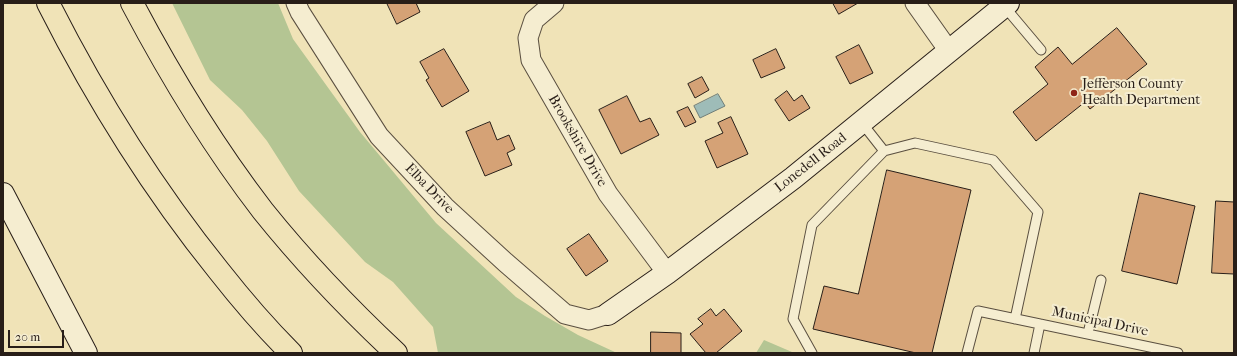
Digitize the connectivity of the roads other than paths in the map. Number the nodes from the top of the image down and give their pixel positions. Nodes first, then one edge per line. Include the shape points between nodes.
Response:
1 (48, 3) edge
2 (132, 3) edge
3 (296, 3) edge
4 (554, 3) edge
5 (916, 3) edge
6 (1006, 5) edge
7 (1041, 50) dead end
8 (949, 52) junction
9 (862, 123) junction
10 (884, 151) junction
11 (3, 194) edge
12 (667, 274) junction
13 (1101, 280) dead end
14 (608, 314) joint
15 (1015, 319) junction
16 (1040, 324) junction
17 (1088, 333) junction
18 (86, 353) edge
19 (291, 353) edge
20 (396, 353) edge
21 (812, 353) edge
22 (967, 353) edge
23 (1034, 353) edge
24 (1178, 353) edge

1 - 19 highway via 116,126 152,181 193,239
2 - 20 highway via 184,96 263,210 308,264
3 - 14 street, Elba Drive via 379,136 445,207 564,314 589,320
4 - 12 street, Brookshire Drive via 534,20 528,38 531,60 608,194
5 - 8 street
6 - 7 lane
6 - 8 street, Lonedell Road
8 - 9 street, Lonedell Road
9 - 10 lane
9 - 12 street, Lonedell Road
10 - 15 lane via 916,143 993,160 1038,212
10 - 21 lane via 812,225 793,319
11 - 18 street
12 - 14 street, Lonedell Road
13 - 17 lane
15 - 16 lane, Municipal Drive
15 - 22 lane, Municipal Drive via 978,311
16 - 17 lane, Municipal Drive
16 - 23 lane
17 - 24 lane, Municipal Drive

